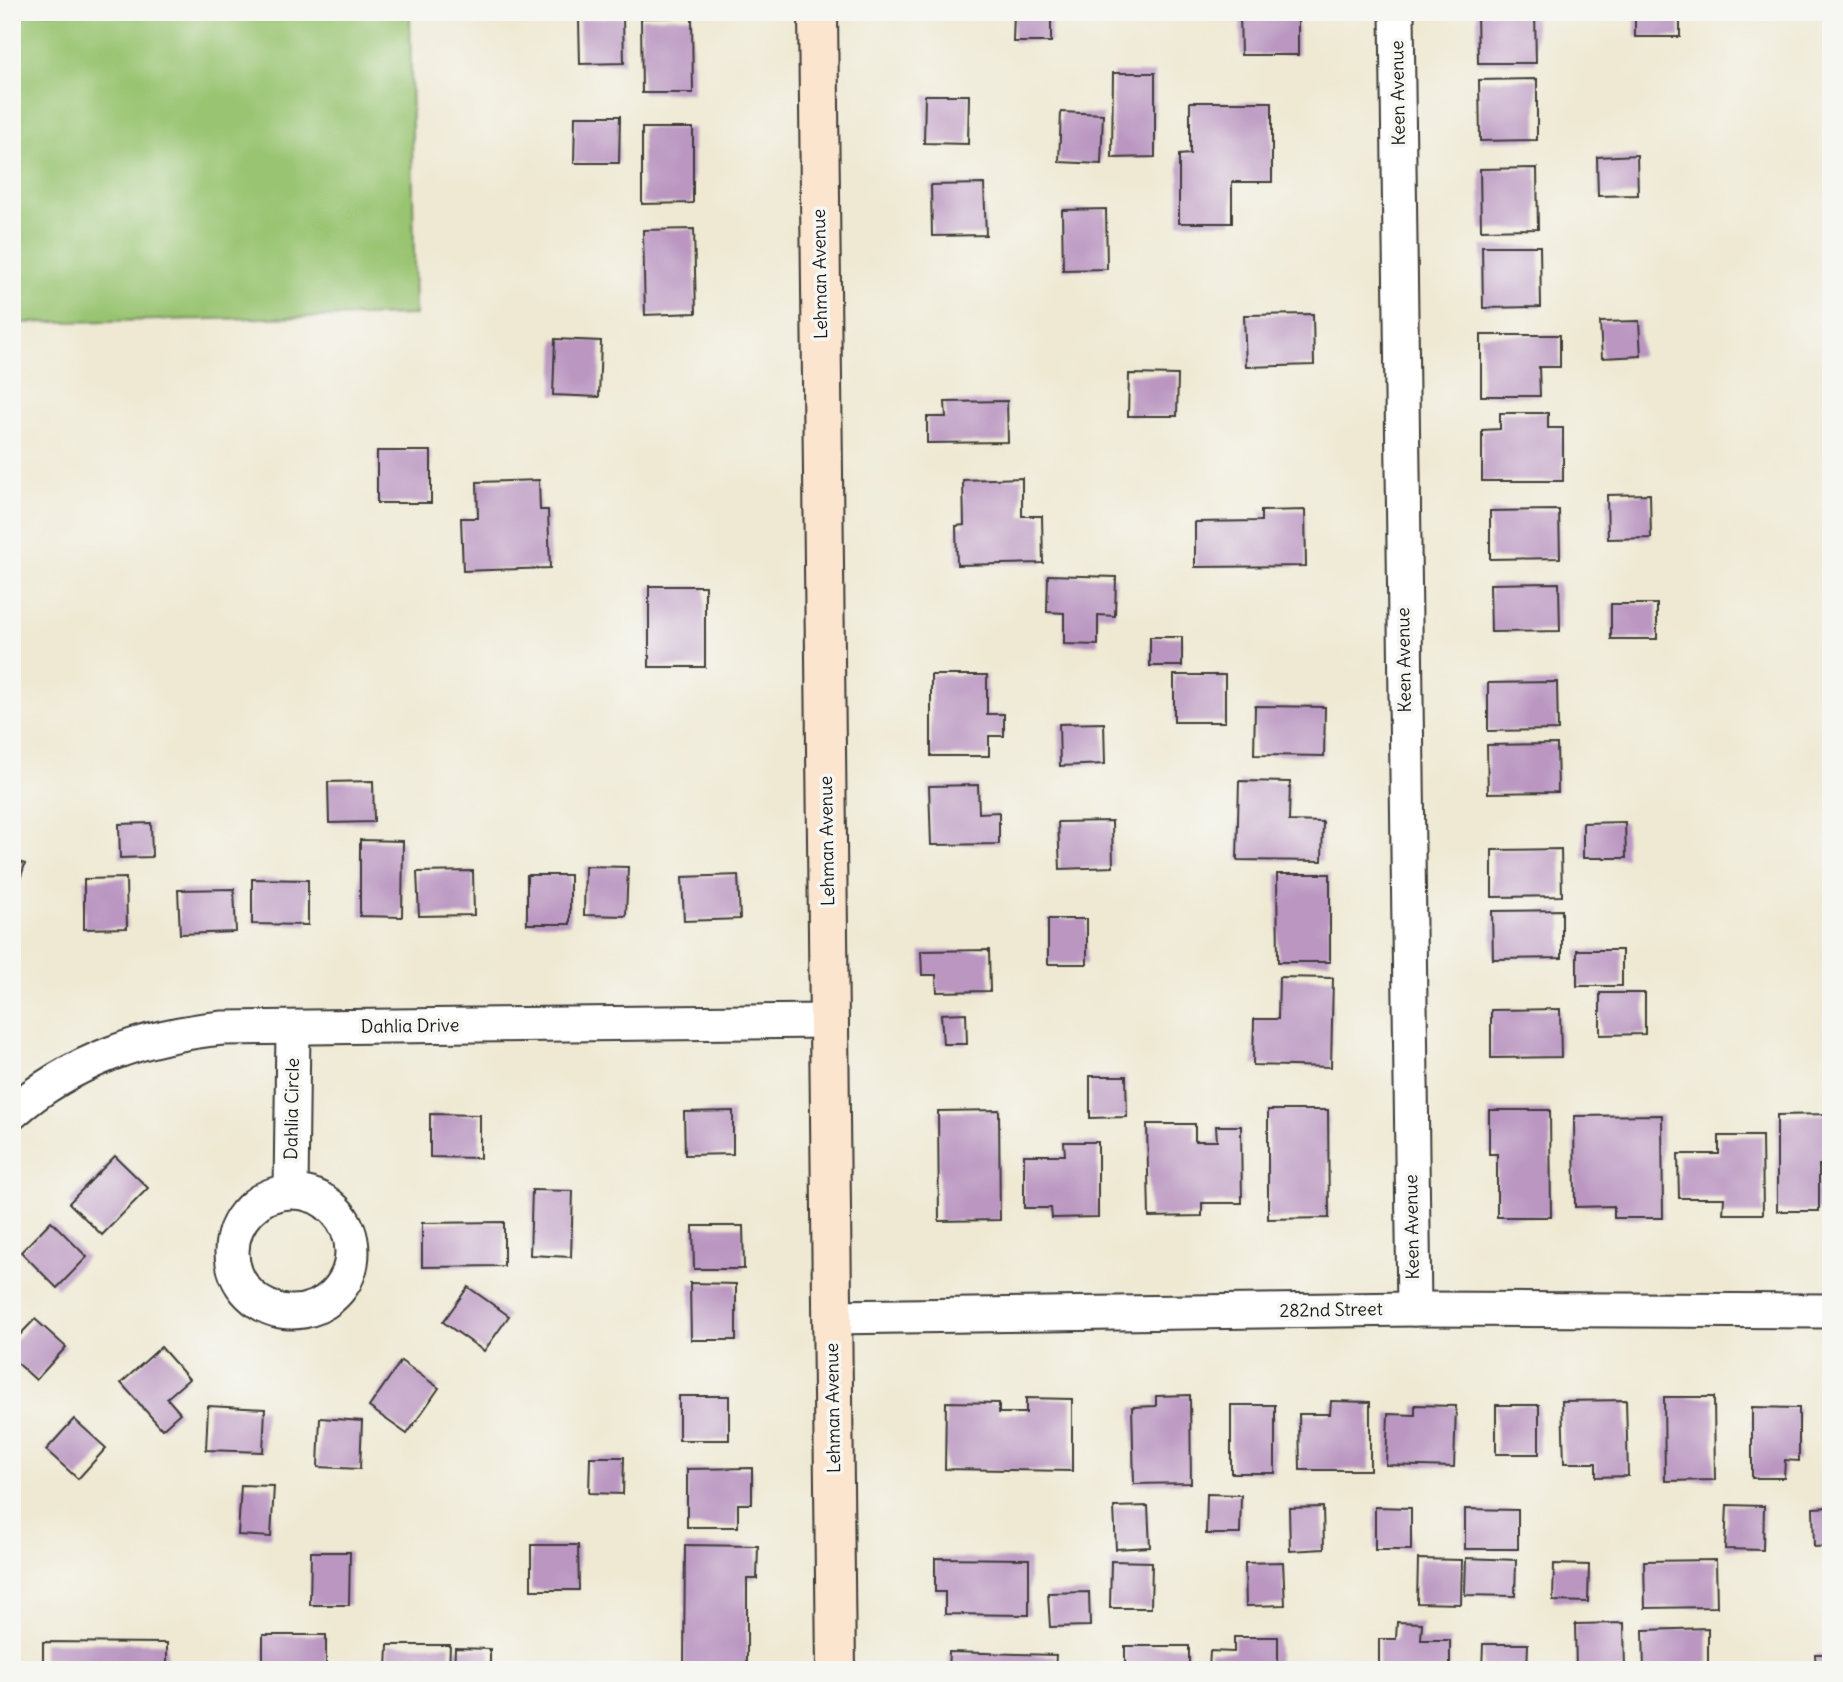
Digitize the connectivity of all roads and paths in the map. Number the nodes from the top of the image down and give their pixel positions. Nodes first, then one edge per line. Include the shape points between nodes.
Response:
1 (818, 12) edge
2 (1397, 12) edge
3 (829, 1021) junction
4 (293, 1028) junction
5 (12, 1113) edge
6 (291, 1191) dead end
7 (1414, 1309) junction
8 (1831, 1311) edge
9 (832, 1317) junction
10 (836, 1670) edge

1 - 3 street, Lehman Avenue
2 - 7 street, Keen Avenue
3 - 4 street, Dahlia Drive
3 - 9 street, Lehman Avenue
4 - 5 street, Dahlia Drive via 223,1028 153,1040 82,1066
4 - 6 street, Dahlia Circle
7 - 8 street, 282nd Street
7 - 9 street, 282nd Street
9 - 10 street, Lehman Avenue

